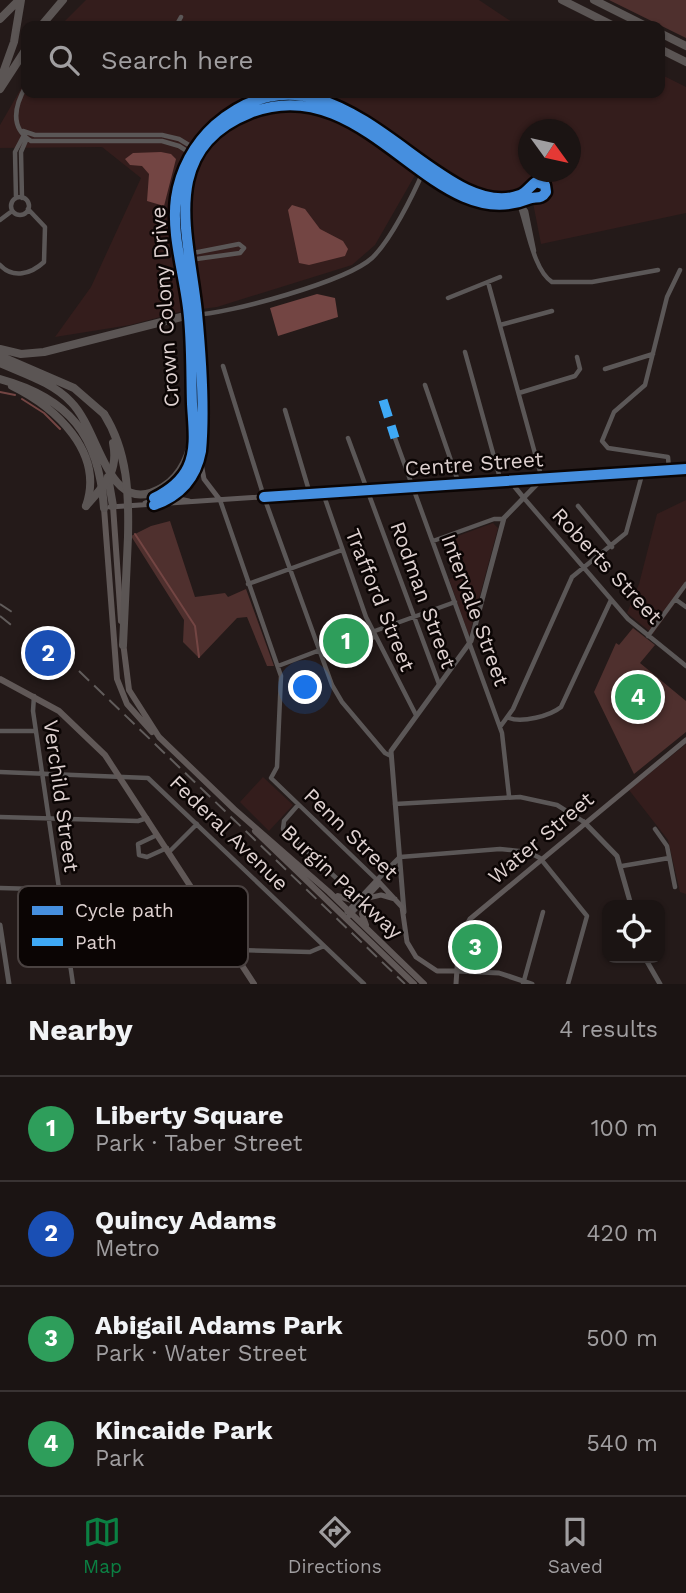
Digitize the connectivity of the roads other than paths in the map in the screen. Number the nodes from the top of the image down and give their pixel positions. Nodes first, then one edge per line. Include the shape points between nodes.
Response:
1 (20, 0) edge
2 (63, 0) edge
3 (562, 0) edge
4 (594, 0) edge
5 (181, 17) dead end
6 (0, 19) edge
7 (45, 21) edge
8 (179, 21) edge
9 (604, 21) edge
10 (636, 21) edge
11 (665, 36) edge
12 (686, 49) edge
13 (665, 52) edge
14 (665, 52) edge
15 (21, 57) edge
16 (686, 57) edge
17 (686, 62) edge
18 (0, 82) edge
19 (0, 89) edge
20 (21, 97) edge
21 (279, 98) edge
22 (307, 98) edge
23 (26, 135) junction
24 (193, 151) junction
25 (200, 156) junction
26 (427, 163) junction
27 (424, 171) junction
28 (531, 186) junction
29 (515, 197) junction
30 (16, 198) junction
31 (22, 198) junction
32 (536, 198) junction
33 (521, 203) junction
34 (28, 209) junction
35 (12, 211) junction
36 (0, 220) edge
37 (188, 257) junction
38 (0, 265) edge
39 (657, 270) dead end
40 (680, 270) dead end
41 (500, 277) dead end
42 (488, 282) junction
43 (448, 298) dead end
44 (552, 311) dead end
45 (193, 315) junction
46 (500, 326) junction
47 (0, 349) edge
48 (465, 352) dead end
49 (653, 354) junction
50 (0, 356) edge
51 (578, 357) dead end
52 (0, 363) edge
53 (223, 366) dead end
54 (605, 369) dead end
55 (0, 380) edge
56 (425, 385) dead end
57 (23, 388) junction
58 (519, 393) junction
59 (285, 410) dead end
60 (104, 414) junction
61 (194, 432) junction
62 (348, 438) dead end
63 (396, 438) dead end
64 (103, 457) junction
65 (200, 458) junction
66 (686, 469) edge
67 (670, 470) junction
68 (643, 471) junction
69 (542, 479) junction
70 (510, 481) junction
71 (500, 482) junction
72 (459, 484) junction
73 (413, 488) junction
74 (367, 490) junction
75 (323, 493) junction
76 (310, 494) junction
77 (169, 495) junction
78 (264, 497) junction
79 (523, 497) junction
80 (220, 500) junction
81 (192, 501) junction
82 (154, 502) junction
83 (174, 504) junction
84 (578, 506) dead end
85 (108, 507) junction
86 (503, 519) junction
87 (433, 541) junction
88 (612, 547) junction
89 (342, 550) junction
90 (582, 567) junction
91 (290, 568) junction
92 (248, 584) junction
93 (686, 584) edge
94 (675, 599) junction
95 (611, 600) junction
96 (455, 602) junction
97 (686, 607) edge
98 (413, 617) junction
99 (372, 632) junction
100 (649, 636) junction
101 (470, 644) junction
102 (123, 645) junction
103 (319, 648) junction
104 (322, 656) junction
105 (278, 666) junction
106 (686, 666) edge
107 (0, 679) edge
108 (439, 684) junction
109 (35, 695) junction
110 (416, 715) junction
111 (509, 718) junction
112 (500, 727) junction
113 (0, 730) edge
114 (36, 731) junction
115 (159, 737) junction
116 (686, 740) edge
117 (390, 756) junction
118 (0, 772) edge
119 (42, 774) junction
120 (120, 775) junction
121 (509, 796) junction
122 (395, 804) junction
123 (298, 805) junction
124 (234, 809) junction
125 (0, 817) edge
126 (49, 818) junction
127 (147, 818) junction
128 (584, 822) junction
129 (197, 824) junction
130 (655, 829) dead end
131 (158, 834) junction
132 (168, 850) junction
133 (400, 857) junction
134 (540, 858) junction
135 (670, 858) junction
136 (622, 866) junction
137 (379, 881) junction
138 (58, 886) edge
139 (191, 886) edge
140 (346, 887) dead end
141 (675, 887) dead end
142 (0, 888) edge
143 (18, 889) edge
144 (330, 892) junction
145 (364, 897) junction
146 (631, 900) edge
147 (398, 901) junction
148 (350, 911) junction
149 (543, 912) dead end
150 (405, 916) junction
151 (344, 917) junction
152 (0, 925) edge
153 (374, 934) junction
154 (324, 946) junction
155 (2, 948) edge
156 (248, 950) edge
157 (648, 963) edge
158 (243, 967) edge
159 (456, 971) junction
160 (523, 983) edge
161 (11, 984) edge
162 (254, 984) edge
163 (364, 984) edge
164 (414, 984) edge
165 (424, 984) edge
166 (456, 984) edge
167 (531, 984) edge
168 (568, 984) edge
169 (660, 984) edge

1 - 6 highway
1 - 18 highway
2 - 7 highway
3 - 9 highway
4 - 10 highway
5 - 8 street
11 - 12 highway
13 - 16 highway
14 - 17 highway
15 - 19 highway
20 - 23 street via 15,110 18,126
21 - 24 street, Crown Colony Drive via 238,110 212,128
22 - 26 street, Crown Colony Drive via 346,109
23 - 24 street via 163,135
23 - 30 street via 15,152
23 - 31 street via 21,152
24 - 25 street
24 - 45 street, Crown Colony Drive via 179,181 175,213
25 - 27 street, Crown Colony Drive via 217,134 241,117 270,107 300,105 345,118
25 - 37 street, Crown Colony Drive via 183,202
26 - 27 street
26 - 29 street, Crown Colony Drive via 475,194
27 - 33 street, Crown Colony Drive via 475,203 498,207
27 - 45 street via 380,249 358,269 223,311
28 - 29 street
28 - 32 street
28 - 32 street via 538,181 546,187 544,195
29 - 33 street
30 - 31 street
30 - 35 street
31 - 34 street
32 - 33 street, Crown Colony Drive
33 - 39 street via 528,242 544,276 558,284
34 - 35 street via 19,215
34 - 38 street via 45,227 44,262 34,271 20,273 10,273
35 - 36 street
37 - 37 street via 238,253 244,249 242,245
37 - 45 street, Crown Colony Drive
40 - 49 street via 666,300
41 - 42 street
42 - 43 street
42 - 46 street
44 - 46 street
45 - 47 highway via 44,352 21,354
45 - 61 street, Crown Colony Drive
45 - 65 street, Crown Colony Drive
46 - 58 street
48 - 71 street
49 - 54 street
49 - 67 street via 645,385 614,412 602,443 668,457
50 - 60 highway via 74,387
51 - 58 street via 580,369 573,378
52 - 64 highway via 60,392 85,419
53 - 78 street
55 - 57 highway
56 - 72 street
57 - 60 highway, bridge via 72,432 85,459 89,482 86,506 104,488 114,467 114,444
57 - 85 highway via 48,396 70,415 88,444
58 - 69 street
59 - 76 street
60 - 102 highway, bridge via 125,470 128,537
61 - 64 highway via 181,468 166,485 149,493 134,494 118,486
61 - 77 street, Crown Colony Drive via 190,464
62 - 74 street, Rodman Street
63 - 73 street, Intervale Street
64 - 85 highway
65 - 77 street, Crown Colony Drive via 189,481
65 - 80 main road via 204,479
66 - 67 main road, Centre Street
67 - 68 main road, Centre Street
68 - 69 main road, Centre Street
68 - 88 street via 627,531
69 - 70 main road, Centre Street
69 - 79 street
70 - 71 main road, Centre Street
70 - 79 street, Roberts Street
71 - 72 main road, Centre Street
72 - 73 main road, Centre Street
73 - 74 main road, Centre Street
73 - 87 street, Intervale Street
74 - 75 main road, Centre Street
74 - 98 street, Rodman Street
75 - 76 main road, Centre Street
75 - 89 street, Trafford Street
76 - 78 main road, Centre Street
77 - 81 main road, Centre Street
77 - 82 main road, Centre Street
77 - 83 main road
78 - 80 main road, Centre Street
78 - 91 street
79 - 86 street
79 - 90 street, Roberts Street
80 - 81 main road, Centre Street
80 - 92 street
81 - 83 main road, Centre Street
82 - 83 main road, Centre Street
82 - 85 main road, Centre Street
84 - 88 street
85 - 102 main road, Burgin Parkway
85 - 115 main road, Burgin Parkway via 118,683 136,718
86 - 87 street
86 - 101 street
87 - 96 street, Intervale Street
88 - 90 street
89 - 91 street
89 - 99 street, Trafford Street
90 - 95 street, Roberts Street
90 - 111 street via 570,580
91 - 92 street
91 - 103 street
92 - 105 street
93 - 94 street
94 - 97 street
94 - 100 street
95 - 100 street, Roberts Street
95 - 111 street via 561,707 551,713
96 - 98 street
96 - 101 street, Intervale Street
98 - 99 street
98 - 108 street, Rodman Street
99 - 103 street
99 - 104 street
99 - 110 street, Trafford Street
100 - 106 street, Roberts Street
101 - 108 street
101 - 112 street, Intervale Street
102 - 115 main road, Burgin Parkway via 129,690
103 - 104 street
103 - 105 street
104 - 117 street via 340,699
105 - 123 street, Penn Street via 282,682 277,764 271,778
107 - 109 main road
108 - 110 street
109 - 114 street, Verchild Street
109 - 120 main road via 83,731
110 - 117 street
111 - 112 street
112 - 121 street, Intervale Street
113 - 114 street
114 - 119 street, Verchild Street
115 - 124 main road, Burgin Parkway
116 - 128 main road, Water Street
117 - 122 street
118 - 119 street, Federal Avenue
119 - 120 street, Federal Avenue
119 - 126 street, Verchild Street
120 - 127 main road
120 - 129 street, Federal Avenue via 150,780
121 - 122 street
121 - 128 street via 555,804
122 - 133 street
123 - 137 street, Penn Street
123 - 140 street via 284,821 283,830
124 - 144 main road, Burgin Parkway
124 - 151 main road, Burgin Parkway
125 - 126 street
126 - 127 street
126 - 138 street, Verchild Street
127 - 131 main road
128 - 134 main road, Water Street
128 - 136 street
129 - 132 street
129 - 154 street, Federal Avenue
130 - 135 street via 666,842
131 - 132 main road
131 - 132 street via 138,844 139,855 146,858
132 - 139 main road
133 - 134 street via 504,849
133 - 137 street
133 - 150 street
134 - 159 main road, Water Street via 467,922 459,939
134 - 168 street via 587,916
135 - 136 street
135 - 141 street
136 - 146 street
137 - 145 main road
137 - 147 main road, Penn Street
142 - 143 street
144 - 145 main road via 349,900
144 - 148 main road, Burgin Parkway
145 - 147 main road via 381,895
145 - 148 main road
145 - 153 main road via 363,916
147 - 150 main road, Penn Street
148 - 151 main road
148 - 153 main road, Burgin Parkway
149 - 160 street
150 - 159 main road, Penn Street via 407,942 416,957 434,970
151 - 164 main road, Burgin Parkway
152 - 155 street
153 - 165 main road, Burgin Parkway
154 - 156 street via 310,952
154 - 163 street, Federal Avenue
155 - 161 street
157 - 169 street
158 - 162 main road
159 - 160 street via 499,973
159 - 166 main road, Water Street
160 - 167 street

